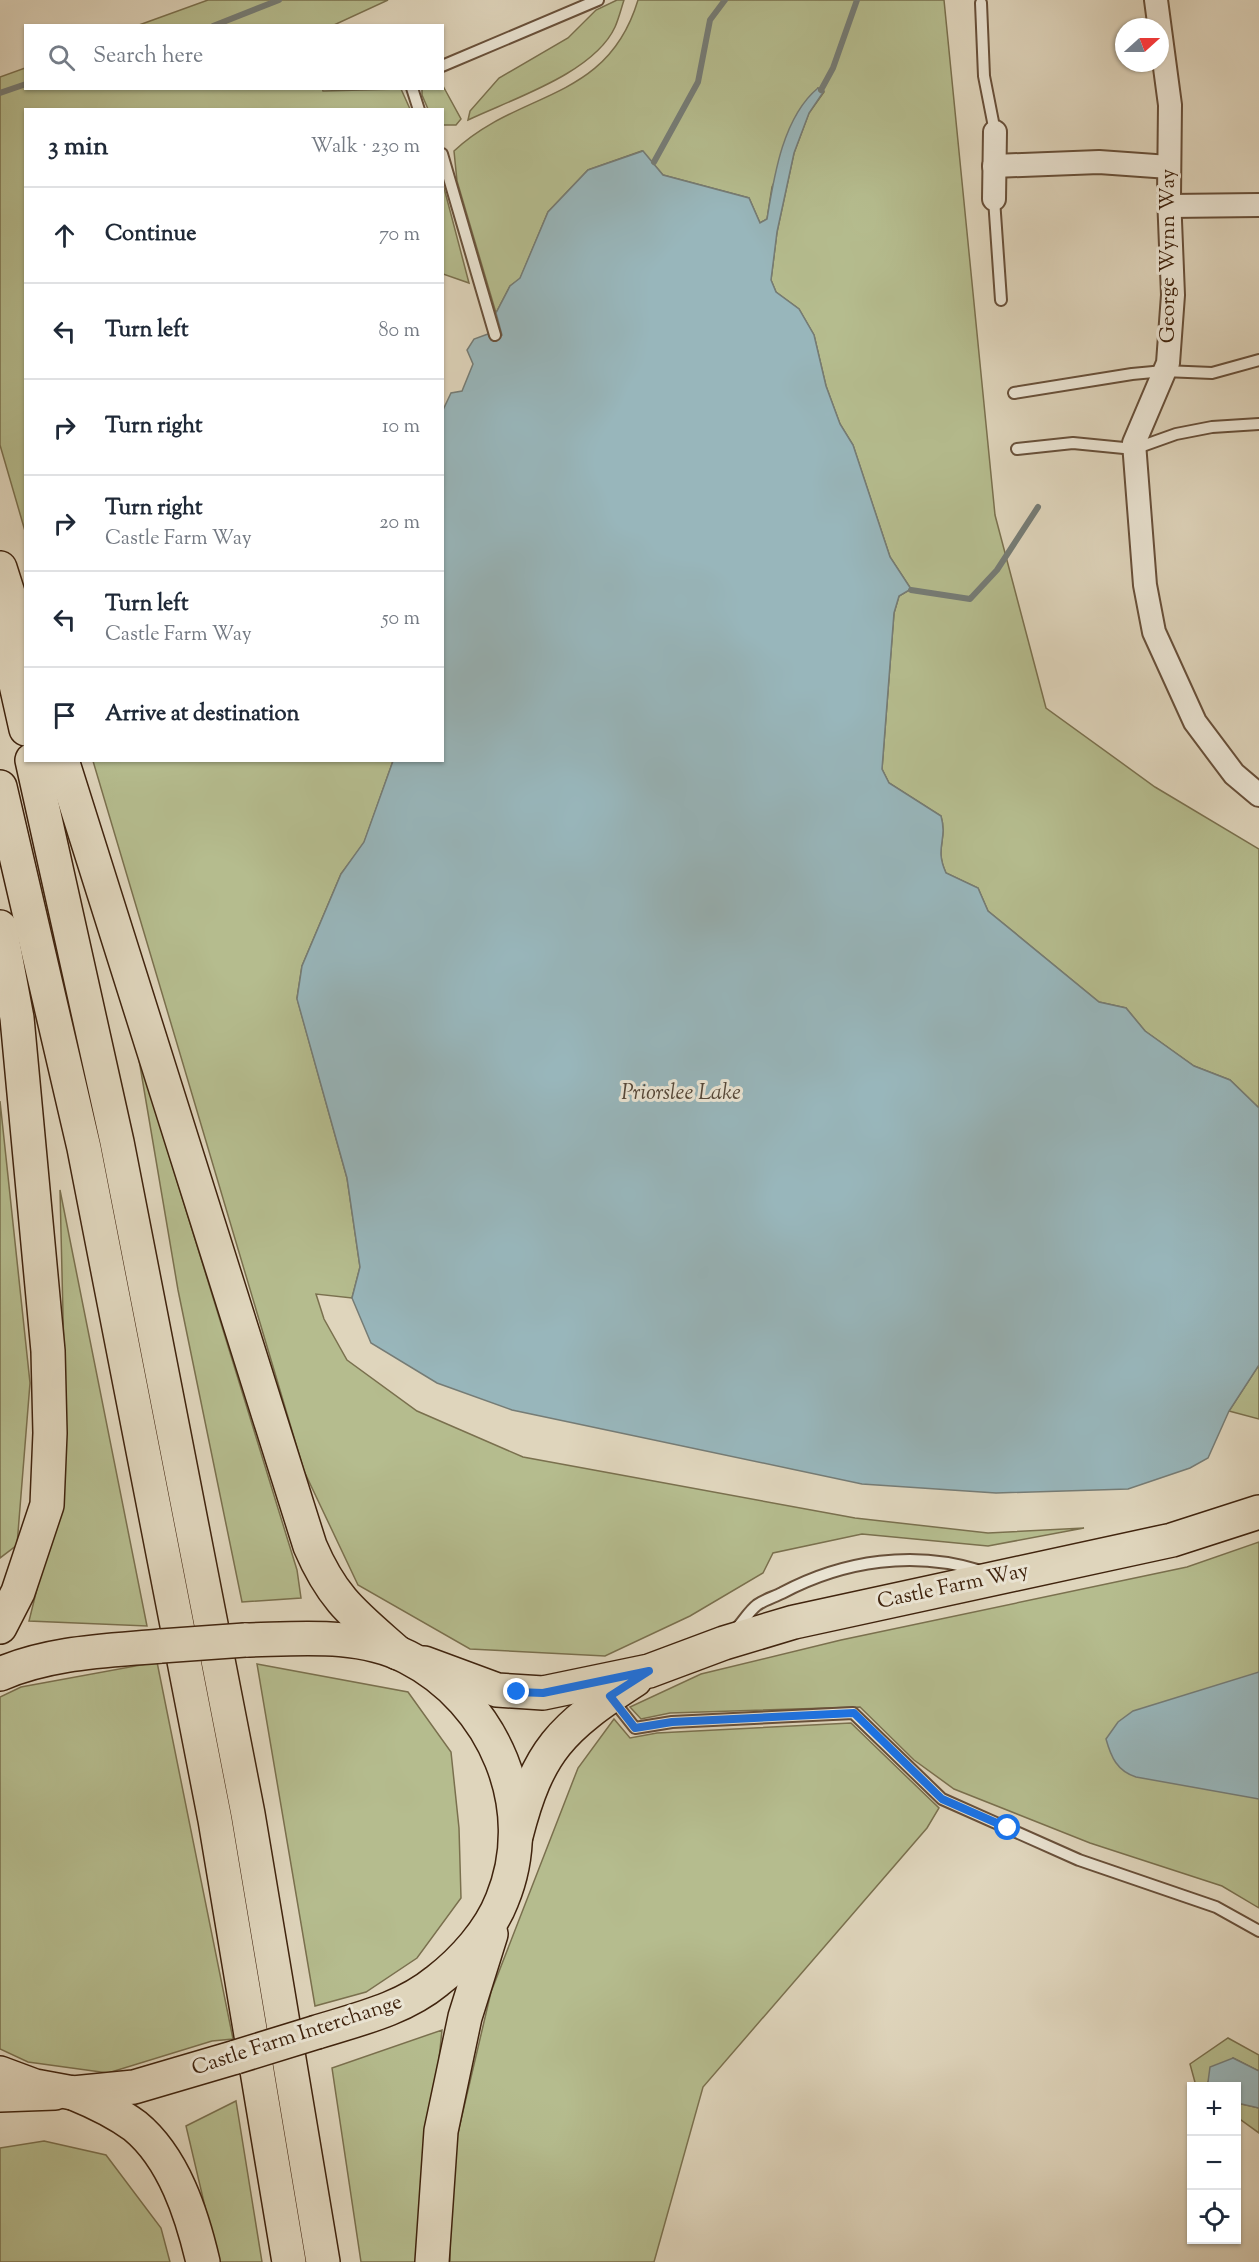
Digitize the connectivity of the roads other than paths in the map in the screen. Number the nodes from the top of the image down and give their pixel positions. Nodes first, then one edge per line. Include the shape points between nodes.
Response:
1 (598, 0) edge
2 (1156, 0) edge
3 (981, 3) dead end
4 (444, 65) edge
5 (413, 90) edge
6 (418, 108) edge
7 (995, 132) joint
8 (444, 161) edge
9 (994, 166) junction
10 (1169, 167) junction
11 (994, 199) joint
12 (1259, 205) edge
13 (1170, 206) junction
14 (1001, 300) dead end
15 (495, 335) dead end
16 (1259, 360) edge
17 (1164, 371) junction
18 (1014, 393) dead end
19 (1259, 424) edge
20 (1017, 449) dead end
21 (1134, 449) junction
22 (0, 568) edge
23 (0, 614) edge
24 (24, 641) edge
25 (24, 720) edge
26 (32, 762) edge
27 (63, 762) edge
28 (0, 787) edge
29 (1259, 795) edge
30 (0, 927) edge
31 (1259, 1512) edge
32 (0, 1628) edge
33 (403, 1655) junction
34 (649, 1671) junction
35 (0, 1674) edge
36 (610, 1696) junction
37 (515, 1842) junction
38 (502, 1901) junction
39 (1259, 1931) edge
40 (0, 2073) edge
41 (70, 2093) junction
42 (0, 2095) edge
43 (203, 2262) edge
44 (289, 2262) edge
45 (324, 2262) edge
46 (432, 2262) edge

1 - 4 lane
2 - 10 street, George Wynn Way via 1170,105
3 - 7 lane via 984,76
5 - 6 lane
7 - 9 street
8 - 15 lane
9 - 10 street via 1099,162
9 - 11 street
10 - 13 street, George Wynn Way
11 - 14 lane
12 - 13 street
13 - 17 street, George Wynn Way via 1173,295 1168,363
16 - 17 lane via 1212,373
17 - 18 lane
17 - 21 street, George Wynn Way
19 - 21 lane via 1176,434
20 - 21 lane via 1073,443
21 - 29 street, George Wynn Way via 1145,585 1154,632 1195,722 1234,774
22 - 24 main road
23 - 25 main road
26 - 45 main road via 117,1142 248,1814
27 - 33 main road via 310,1546 338,1599
28 - 44 main road via 90,1182 215,1820
30 - 32 main road via 18,1018 48,1351 50,1433 47,1505 18,1593
31 - 34 main road, Castle Farm Way via 1172,1540 794,1622
33 - 34 main road, Castle Farm Way via 497,1690 517,1692 543,1693
33 - 35 main road, Castle Farm Interchange, bridge via 345,1641 245,1640 64,1655
33 - 37 main road, Castle Farm Interchange via 470,1707 493,1740 513,1797
34 - 36 main road, Castle Farm Way
36 - 37 main road, Castle Farm Way via 550,1749 526,1796
36 - 39 lane via 635,1728 672,1722 854,1713 942,1799 1078,1860 1216,1907
37 - 38 main road, Castle Farm Interchange
38 - 41 main road, Castle Farm Interchange, bridge via 477,1942 449,1971 423,1992 394,2007 134,2087
38 - 46 main road via 465,2017 441,2131
40 - 41 main road, Castle Farm Interchange via 34,2086
41 - 42 main road
41 - 43 main road via 120,2116 148,2139 174,2176 196,2230

